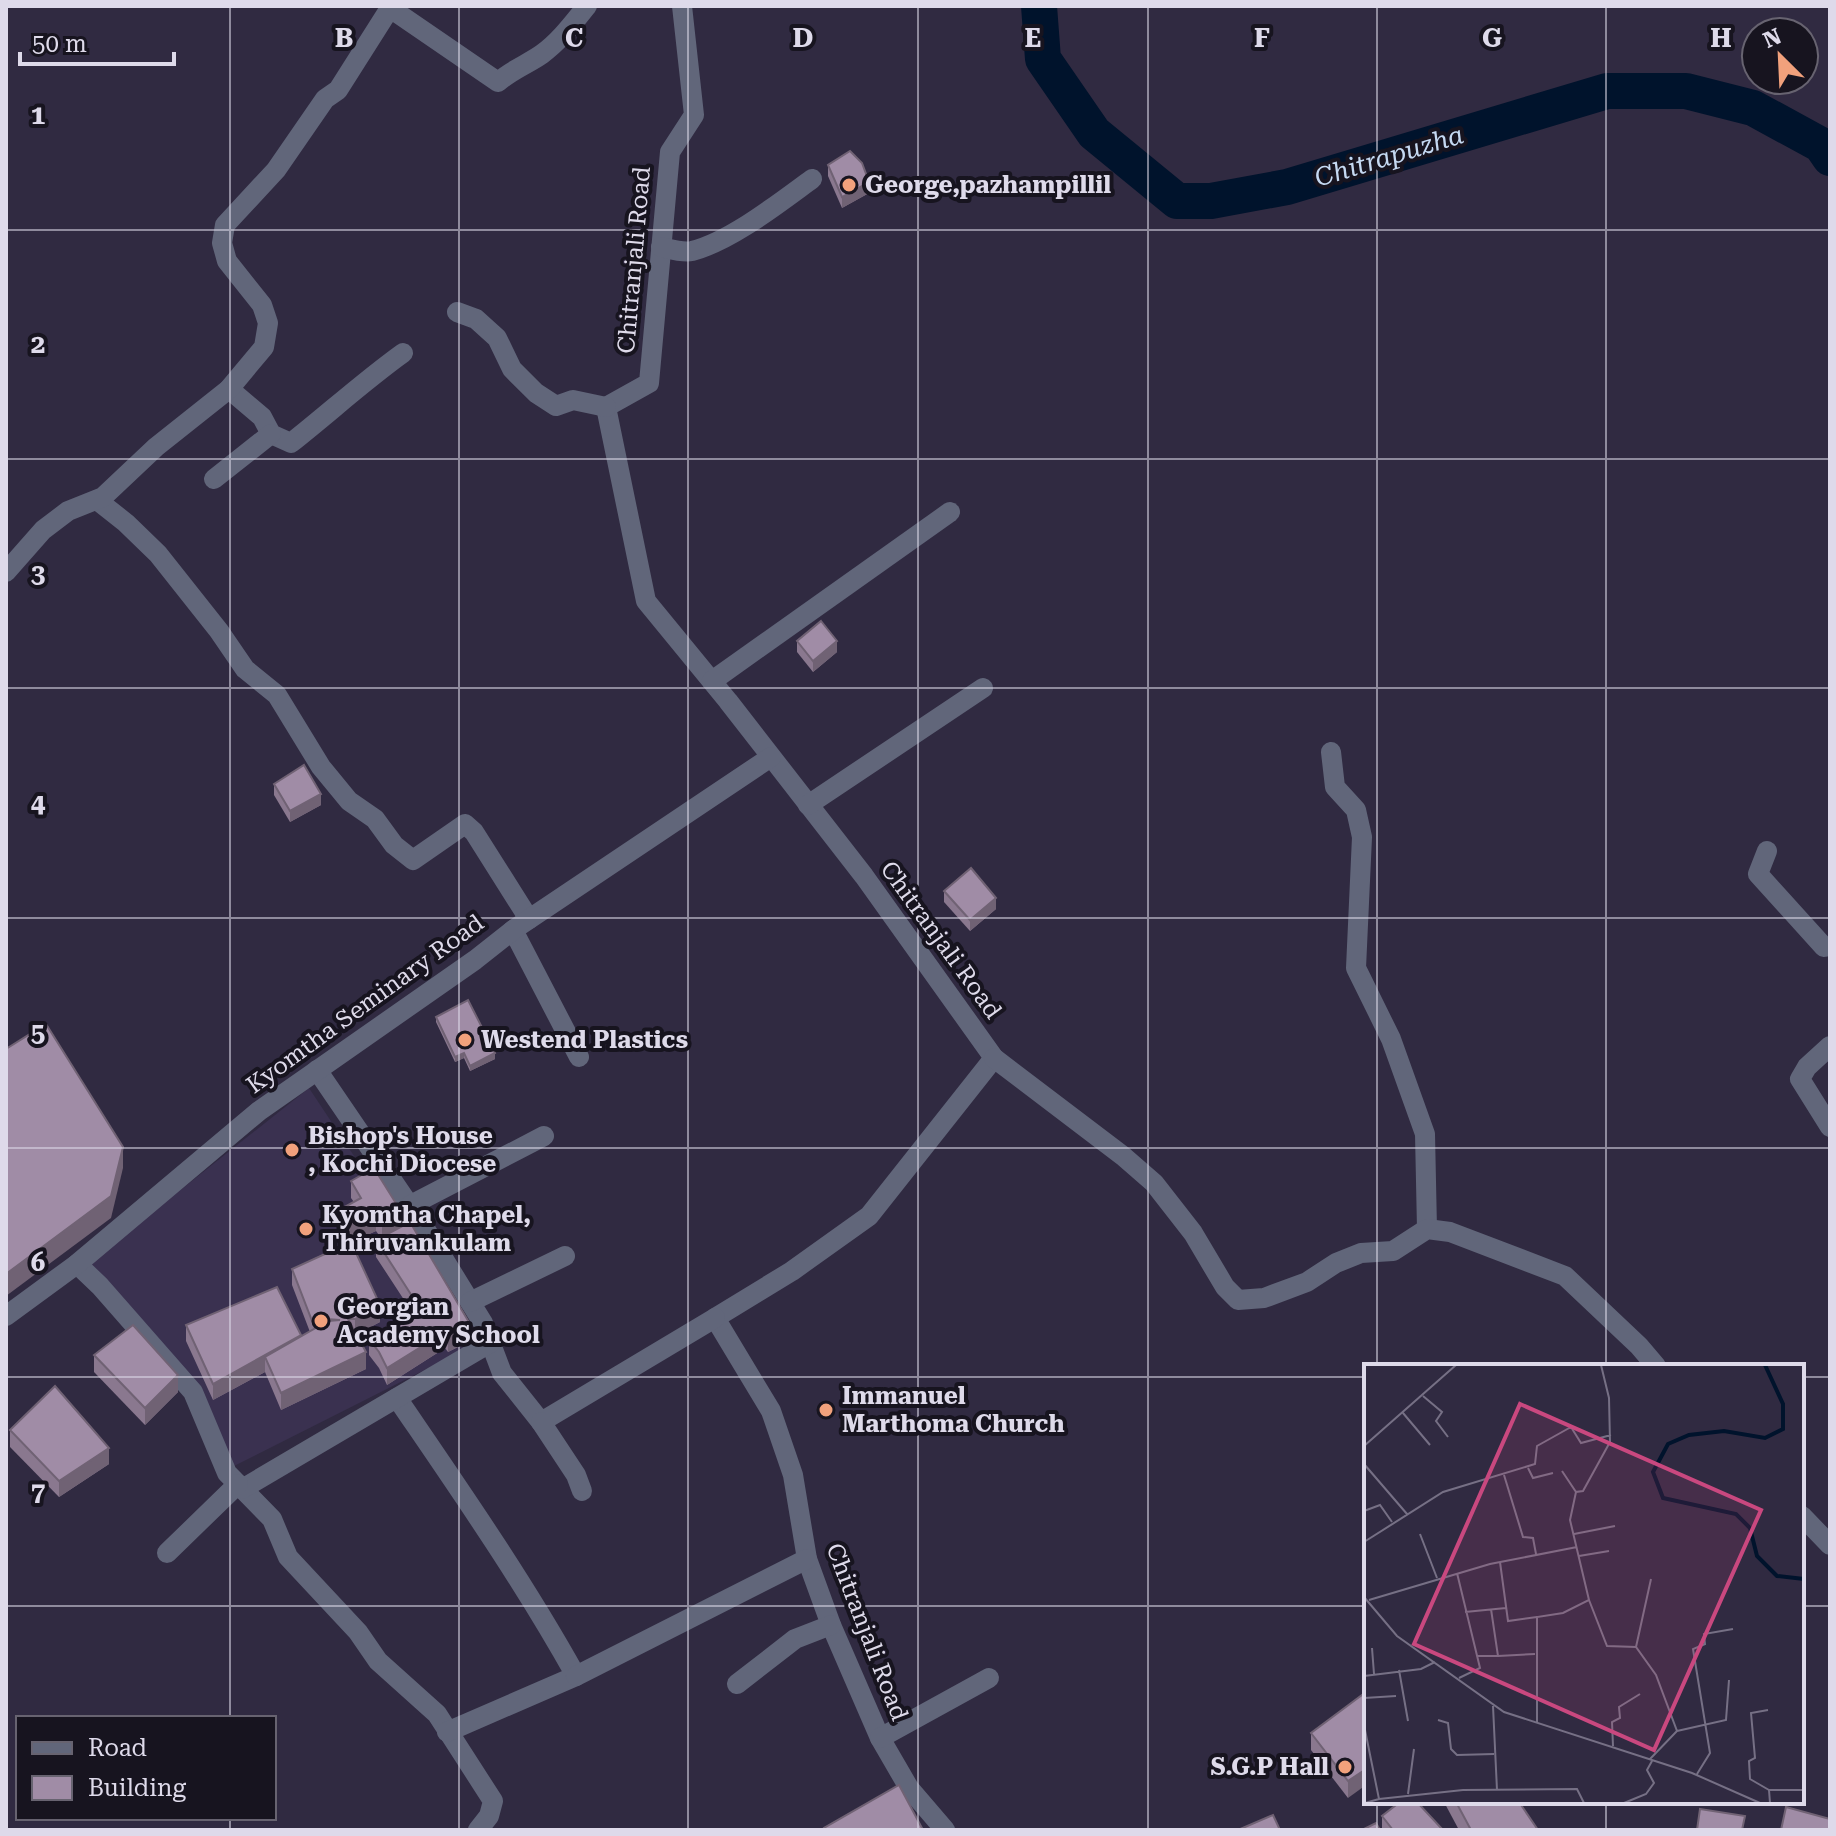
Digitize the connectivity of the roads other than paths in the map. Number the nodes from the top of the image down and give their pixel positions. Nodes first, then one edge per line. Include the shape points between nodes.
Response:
1 (587, 6) edge
2 (682, 6) edge
3 (390, 7) edge
4 (812, 179) dead end
5 (661, 247) junction
6 (457, 312) dead end
7 (403, 353) dead end
8 (229, 389) junction
9 (606, 407) junction
10 (271, 434) junction
11 (214, 479) dead end
12 (97, 500) junction
13 (950, 512) dead end
14 (6, 572) edge
15 (712, 681) junction
16 (983, 688) dead end
17 (1331, 752) dead end
18 (771, 757) junction
19 (808, 805) junction
20 (1767, 851) dead end
21 (521, 924) junction
22 (1828, 951) edge
23 (1830, 1046) edge
24 (579, 1057) dead end
25 (994, 1058) junction
26 (317, 1070) junction
27 (1830, 1127) edge
28 (544, 1136) dead end
29 (409, 1206) junction
30 (1427, 1229) junction
31 (565, 1256) dead end
32 (77, 1264) junction
33 (470, 1302) junction
34 (6, 1316) edge
35 (715, 1318) junction
36 (490, 1343) junction
37 (1654, 1364) edge
38 (397, 1398) junction
39 (541, 1422) junction
40 (240, 1487) junction
41 (582, 1491) dead end
42 (1804, 1518) edge
43 (1830, 1545) edge
44 (167, 1553) dead end
45 (807, 1559) junction
46 (831, 1625) junction
47 (576, 1676) junction
48 (989, 1678) dead end
49 (737, 1684) dead end
50 (447, 1732) junction
51 (880, 1738) junction
52 (478, 1830) edge
53 (945, 1830) edge

1 - 3 street via 541,55 498,82
2 - 5 street, Chitranjali Road via 694,115 670,152
3 - 8 street via 338,90 325,99 276,170 225,225 227,261 262,305 268,323 264,347
4 - 5 street via 766,213 690,252
5 - 9 street, Chitranjali Road via 649,383
6 - 9 street via 476,319 497,338 512,369 556,406 573,400
7 - 10 street via 291,443
8 - 10 street via 262,417
8 - 12 street
9 - 15 street, Chitranjali Road via 646,601
10 - 11 street
12 - 14 street via 68,511 43,530
12 - 21 street via 158,554 245,669 277,695 321,767 349,801 375,819 413,860 465,824
13 - 15 street
15 - 18 street, Chitranjali Road
16 - 19 street
17 - 30 street via 1335,787 1356,810 1362,837 1356,968 1391,1039 1425,1134
18 - 19 street, Chitranjali Road
18 - 21 street, Kyomtha Seminary Road
19 - 25 street, Chitranjali Road
20 - 22 street via 1758,874
21 - 24 street
21 - 26 street, Kyomtha Seminary Road
23 - 27 street via 1800,1079
25 - 30 street via 1154,1183 1238,1300 1264,1298 1307,1282 1361,1253 1393,1251
25 - 35 street, Chitranjali Road via 869,1216
26 - 29 street
26 - 32 street, Kyomtha Seminary Road via 259,1111
28 - 29 street
29 - 33 street
30 - 37 street via 1450,1232 1565,1276
31 - 33 street
32 - 34 street, Kyomtha Seminary Road
32 - 40 street via 193,1392 227,1473
33 - 36 street
35 - 39 street
35 - 45 street, Chitranjali Road via 771,1411 793,1475
36 - 38 street
36 - 39 street via 502,1373
38 - 40 street
38 - 47 street via 496,1542
39 - 41 street
40 - 44 street
40 - 50 street via 272,1519 288,1557 378,1661 437,1714
42 - 43 street
45 - 46 street, Chitranjali Road
45 - 47 street
46 - 49 street via 795,1639
46 - 51 street, Chitranjali Road
47 - 50 street
48 - 51 street
50 - 52 street via 493,1801
51 - 53 street, Chitranjali Road via 909,1788

